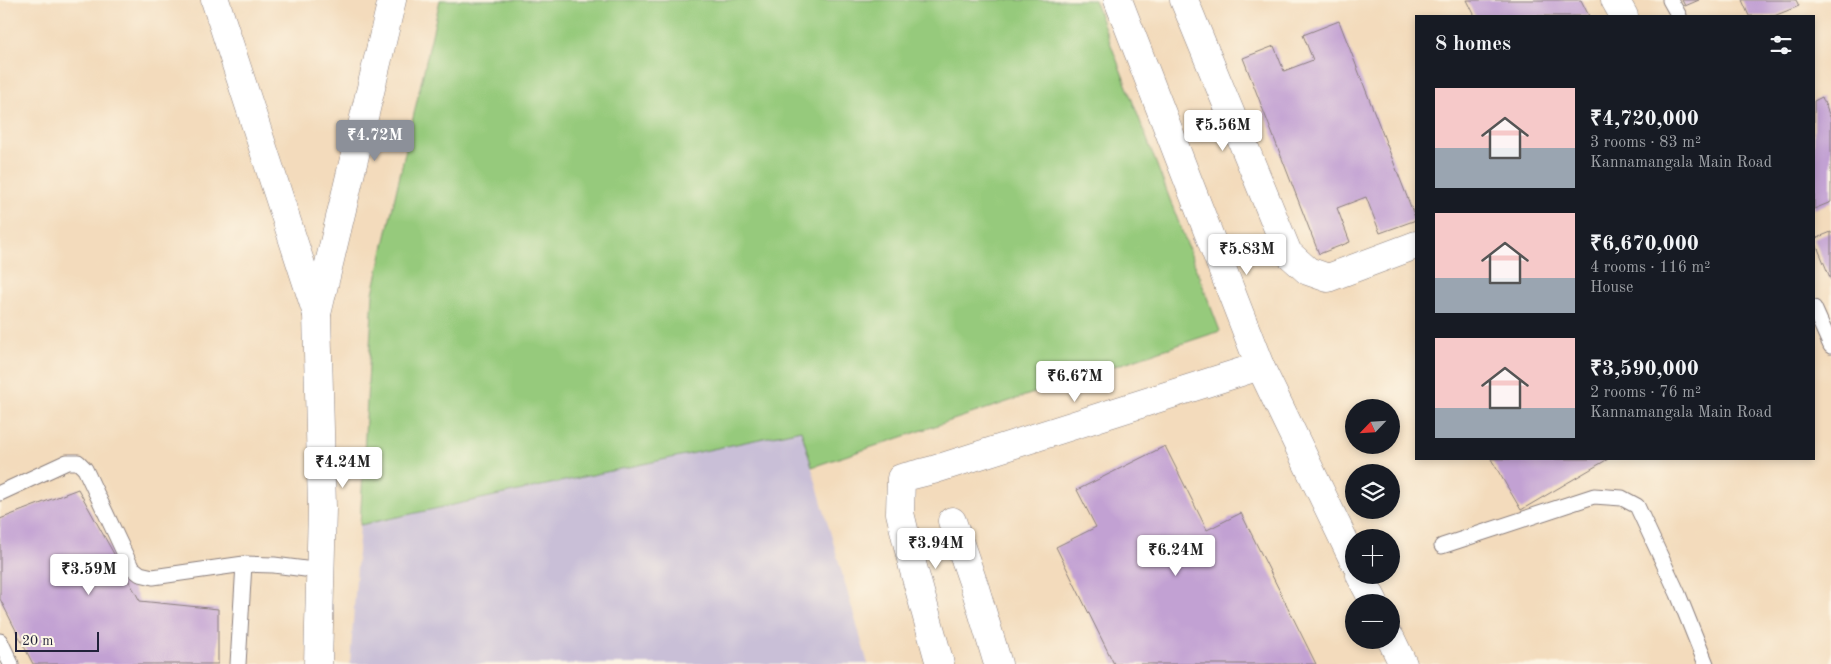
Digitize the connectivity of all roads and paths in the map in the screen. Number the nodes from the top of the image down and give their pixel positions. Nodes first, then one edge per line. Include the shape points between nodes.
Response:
1 (215, 0) edge
2 (392, 0) edge
3 (1118, 0) edge
4 (1184, 0) edge
5 (1615, 0) edge
6 (1670, 0) edge
7 (1623, 15) edge
8 (1678, 15) edge
9 (1415, 245) edge
10 (1815, 310) edge
11 (317, 314) junction
12 (1831, 346) edge
13 (1260, 366) junction
14 (0, 493) edge
15 (952, 521) dead end
16 (1345, 542) edge
17 (1442, 546) dead end
18 (244, 564) junction
19 (321, 571) junction
20 (0, 641) edge
21 (1396, 649) edge
22 (11, 664) edge
23 (238, 664) edge
24 (318, 664) edge
25 (940, 664) edge
26 (998, 664) edge
27 (1403, 664) edge
28 (1706, 664) edge

1 - 11 street
2 - 11 street
3 - 13 street
4 - 9 street via 1288,253 1308,271 1328,278
5 - 7 street
6 - 8 lane
10 - 12 lane
11 - 19 street
13 - 16 street
13 - 25 street via 901,478 900,513
14 - 18 lane via 67,462 78,462 85,469 131,567 140,574 153,577
15 - 26 street
17 - 28 lane via 1594,496 1622,498 1637,506
18 - 19 lane
18 - 23 lane
19 - 24 street
20 - 22 lane
21 - 27 street

